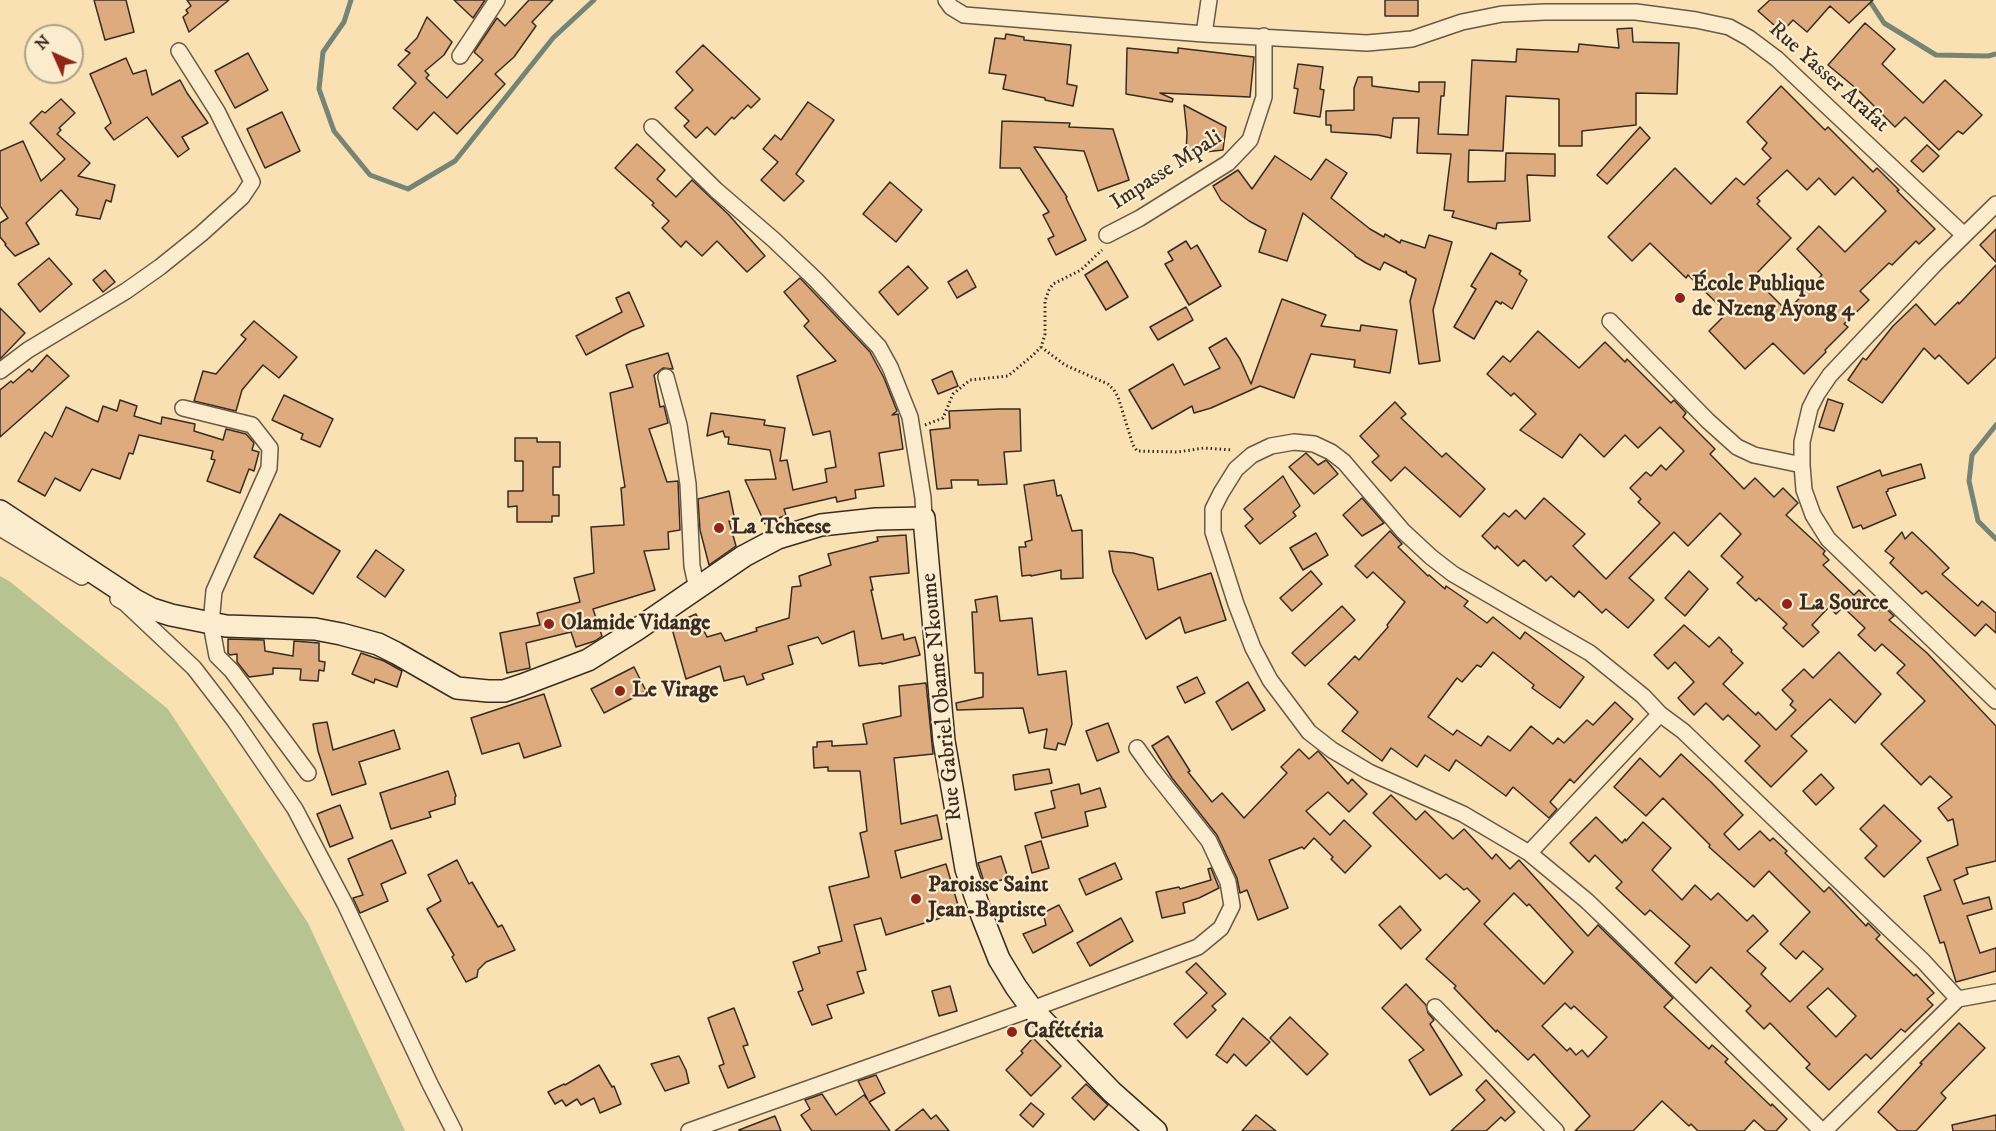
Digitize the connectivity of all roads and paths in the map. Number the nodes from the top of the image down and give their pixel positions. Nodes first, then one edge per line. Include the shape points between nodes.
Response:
1 (497, 0) edge
2 (946, 0) edge
3 (1209, 0) edge
4 (1204, 34) junction
5 (1264, 36) junction
6 (179, 51) dead end
7 (460, 56) dead end
8 (652, 128) dead end
9 (1996, 204) edge
10 (1964, 235) junction
11 (1106, 242) joint
12 (1610, 321) dead end
13 (1041, 347) junction
14 (0, 371) edge
15 (666, 377) dead end
16 (183, 408) dead end
17 (912, 427) junction
18 (1252, 455) junction
19 (1802, 465) junction
20 (0, 511) edge
21 (924, 518) junction
22 (0, 528) edge
23 (697, 589) junction
24 (212, 624) junction
25 (1996, 702) edge
26 (1660, 714) junction
27 (1137, 748) dead end
28 (308, 773) dead end
29 (1529, 853) junction
30 (1996, 992) edge
31 (1958, 999) junction
32 (1435, 1006) dead end
33 (1032, 1010) junction
34 (454, 1131) edge
35 (689, 1131) edge
36 (1156, 1131) edge
37 (1556, 1131) edge
38 (1823, 1131) edge

1 - 7 street
2 - 4 street, Rue Yasser Arafat via 964,15
3 - 4 street
4 - 5 street, Rue Yasser Arafat
5 - 10 street, Rue Yasser Arafat via 1367,43 1412,39 1502,14 1545,12 1636,12 1729,27 1778,59
5 - 11 street, Impasse Mpali via 1264,97 1250,140 1228,163
6 - 14 street via 218,111 252,182 242,197 160,267
8 - 17 street via 816,280 879,347 898,385
9 - 10 street
10 - 19 street via 1830,375 1810,408 1802,442
11 - 13 path via 1081,270 1049,290
12 - 19 street via 1737,447 1754,455
13 - 17 path via 1008,376 970,380 953,394 943,418
13 - 18 path via 1065,365 1114,390 1137,451 1204,448
15 - 23 street via 680,424
16 - 24 street via 252,425 270,448 269,468 214,591
17 - 21 street
18 - 26 street via 1294,442 1314,444 1331,452 1438,563 1590,653 1644,696
18 - 29 street via 1236,469 1221,493 1213,509 1213,532 1253,648 1275,688 1309,732 1332,750 1369,772 1463,814
19 - 25 street via 1804,490 1828,539
20 - 24 street via 135,600 171,615
21 - 23 street via 821,525 778,538
21 - 33 street, Rue Gabriel Obame Nkoume via 944,741 966,869 999,959
22 - 34 street via 125,603 194,668 234,720 295,809
23 - 24 street via 588,660 504,691 457,688 396,652 341,634
24 - 28 street via 217,656
26 - 29 street
26 - 31 street via 1923,961
27 - 33 street via 1209,841 1228,882 1232,906 1221,928 1198,947
29 - 38 street via 1608,920
30 - 31 street
31 - 38 street
32 - 37 street
33 - 35 street
33 - 36 street, Rue Gabriel Obame Nkoume

